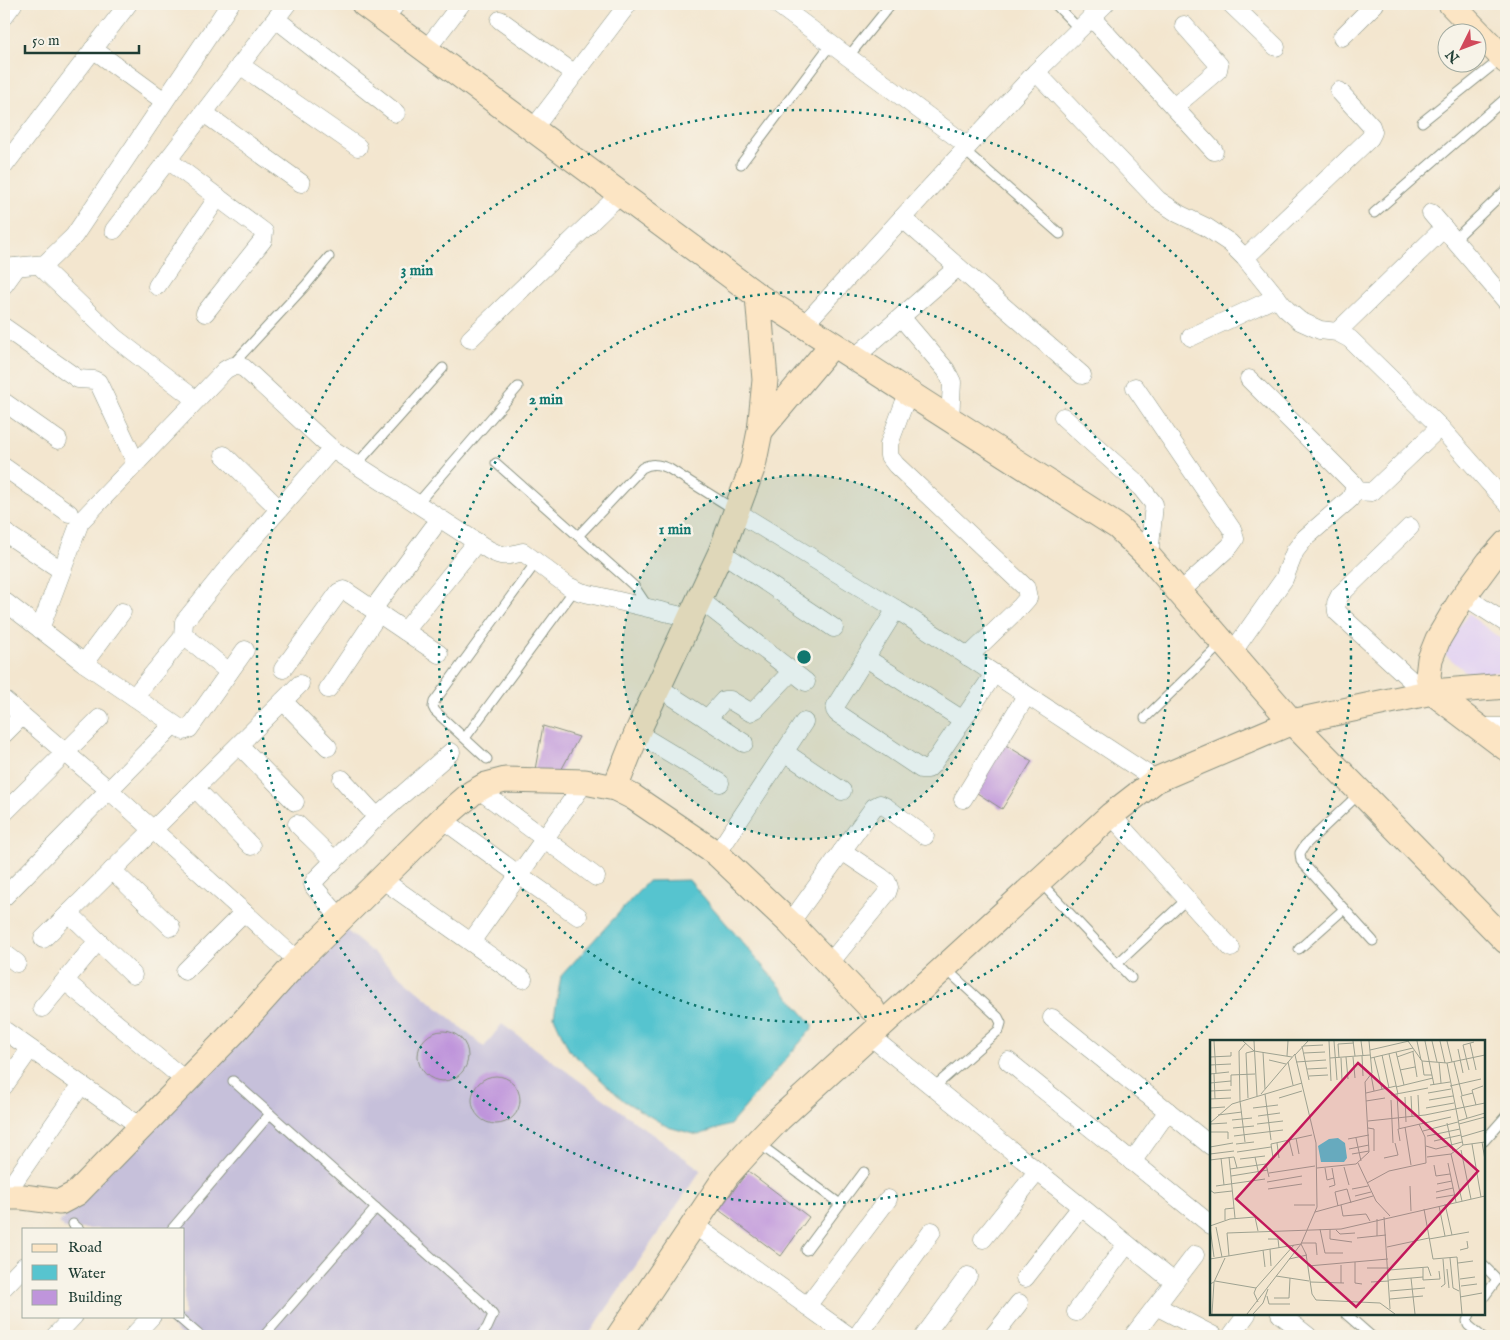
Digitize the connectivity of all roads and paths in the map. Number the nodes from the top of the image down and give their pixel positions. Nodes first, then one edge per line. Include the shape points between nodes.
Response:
1 (13, 4) edge
2 (128, 4) edge
3 (230, 4) edge
4 (287, 4) edge
5 (364, 4) edge
6 (461, 4) edge
7 (628, 4) edge
8 (777, 4) edge
9 (891, 4) edge
10 (1055, 4) edge
11 (1105, 4) edge
12 (1231, 4) edge
13 (1375, 4) edge
14 (1451, 4) edge
15 (390, 12) edge
16 (4, 16) edge
17 (276, 19) junction
18 (500, 20) dead end
19 (1085, 23) junction
20 (1184, 25) dead end
21 (1342, 37) dead end
22 (831, 44) junction
23 (1276, 47) dead end
24 (93, 49) junction
25 (426, 50) junction
26 (848, 56) junction
27 (1504, 59) edge
28 (240, 65) junction
29 (1036, 72) junction
30 (575, 74) junction
31 (1339, 91) dead end
32 (1506, 98) edge
33 (164, 101) junction
34 (1174, 107) junction
35 (204, 113) junction
36 (396, 113) dead end
37 (1422, 122) dead end
38 (533, 129) junction
39 (358, 148) dead end
40 (966, 148) junction
41 (1214, 151) dead end
42 (168, 160) junction
43 (741, 164) dead end
44 (4, 166) edge
45 (301, 183) dead end
46 (1506, 190) edge
47 (620, 194) junction
48 (218, 197) junction
49 (1374, 212) dead end
50 (1432, 213) dead end
51 (902, 218) junction
52 (114, 230) dead end
53 (1060, 234) dead end
54 (1449, 234) junction
55 (330, 257) dead end
56 (1244, 258) junction
57 (39, 265) junction
58 (958, 267) junction
59 (10, 268) edge
60 (4, 285) edge
61 (157, 286) dead end
62 (758, 296) junction
63 (1276, 297) junction
64 (1506, 301) edge
65 (205, 312) dead end
66 (901, 317) junction
67 (803, 326) junction
68 (4, 327) edge
69 (1337, 332) junction
70 (1191, 337) dead end
71 (470, 339) dead end
72 (832, 345) junction
73 (854, 358) junction
74 (230, 366) junction
75 (443, 368) dead end
76 (1082, 375) dead end
77 (1249, 379) dead end
78 (518, 387) dead end
79 (1135, 387) dead end
80 (908, 393) junction
81 (196, 400) junction
82 (4, 402) edge
83 (1063, 417) dead end
84 (950, 420) junction
85 (1440, 427) junction
86 (760, 431) junction
87 (58, 440) dead end
88 (332, 449) junction
89 (224, 455) dead end
90 (136, 462) junction
91 (496, 463) dead end
92 (356, 465) junction
93 (4, 467) edge
94 (1354, 492) junction
95 (1506, 502) edge
96 (417, 504) junction
97 (279, 509) junction
98 (737, 512) junction
99 (70, 513) dead end
100 (1410, 527) dead end
101 (433, 528) dead end
102 (4, 532) edge
103 (578, 536) junction
104 (477, 542) junction
105 (1506, 543) edge
106 (721, 552) junction
107 (1149, 557) junction
108 (537, 561) junction
109 (55, 566) dead end
110 (575, 589) junction
111 (1180, 592) junction
112 (1464, 596) junction
113 (4, 601) edge
114 (650, 609) junction
115 (695, 609) junction
116 (896, 609) junction
117 (376, 611) junction
118 (122, 612) dead end
119 (1506, 623) edge
120 (834, 628) dead end
121 (40, 629) junction
122 (405, 631) junction
123 (184, 635) junction
124 (1227, 647) junction
125 (245, 650) dead end
126 (439, 654) dead end
127 (968, 657) junction
128 (866, 658) junction
129 (84, 663) junction
130 (283, 669) dead end
131 (792, 671) junction
132 (229, 672) junction
133 (994, 674) junction
134 (806, 682) dead end
135 (300, 684) dead end
136 (1506, 686) edge
137 (658, 687) junction
138 (328, 689) dead end
139 (1429, 693) junction
140 (1026, 696) junction
141 (134, 697) junction
142 (4, 700) edge
143 (283, 701) junction
144 (22, 716) junction
145 (100, 718) dead end
146 (1145, 718) dead end
147 (707, 719) junction
148 (963, 720) junction
149 (804, 722) dead end
150 (1292, 722) junction
151 (174, 725) junction
152 (1480, 727) junction
153 (1506, 727) edge
154 (637, 733) junction
155 (4, 734) edge
156 (465, 738) junction
157 (744, 743) dead end
158 (239, 745) junction
159 (328, 748) dead end
160 (1506, 748) edge
161 (451, 752) dead end
162 (784, 752) junction
163 (66, 753) junction
164 (487, 759) dead end
165 (342, 779) dead end
166 (585, 782) junction
167 (720, 783) dead end
168 (1150, 784) junction
169 (195, 788) junction
170 (615, 788) junction
171 (478, 789) junction
172 (109, 790) junction
173 (842, 791) dead end
174 (1361, 792) junction
175 (963, 800) dead end
176 (295, 802) dead end
177 (4, 813) edge
178 (1111, 815) junction
179 (377, 817) junction
180 (442, 819) junction
181 (297, 824) dead end
182 (153, 829) junction
183 (925, 836) dead end
184 (545, 839) junction
185 (251, 846) dead end
186 (842, 851) junction
187 (716, 854) junction
188 (334, 860) junction
189 (112, 870) junction
190 (519, 875) junction
191 (596, 877) dead end
192 (380, 878) junction
193 (1039, 881) junction
194 (4, 897) edge
195 (1187, 899) junction
196 (1344, 909) junction
197 (244, 912) junction
198 (69, 914) junction
199 (578, 916) dead end
200 (340, 919) junction
201 (790, 922) junction
202 (171, 927) dead end
203 (43, 939) dead end
204 (1506, 940) edge
205 (98, 941) junction
206 (1373, 941) dead end
207 (471, 942) junction
208 (1231, 948) dead end
209 (1299, 949) dead end
210 (298, 961) junction
211 (830, 964) junction
212 (1117, 964) junction
213 (944, 967) junction
214 (185, 970) dead end
215 (133, 975) dead end
216 (1131, 978) dead end
217 (65, 980) junction
218 (523, 980) dead end
219 (42, 1008) dead end
220 (872, 1010) junction
221 (1052, 1018) dead end
222 (4, 1030) edge
223 (870, 1036) junction
224 (30, 1049) junction
225 (1008, 1061) dead end
226 (186, 1081) junction
227 (233, 1081) dead end
228 (81, 1085) junction
229 (4, 1086) edge
230 (934, 1088) junction
231 (1168, 1111) junction
232 (270, 1114) junction
233 (1506, 1116) edge
234 (141, 1127) junction
235 (1485, 1140) edge
236 (757, 1142) junction
237 (1210, 1145) edge
238 (1130, 1160) junction
239 (864, 1172) dead end
240 (1037, 1172) junction
241 (4, 1197) edge
242 (888, 1199) dead end
243 (840, 1204) junction
244 (1081, 1207) junction
245 (376, 1208) junction
246 (1210, 1224) edge
247 (694, 1225) junction
248 (173, 1228) edge
249 (932, 1231) dead end
250 (983, 1239) dead end
251 (1127, 1244) junction
252 (806, 1250) dead end
253 (1195, 1255) dead end
254 (1485, 1267) edge
255 (22, 1268) edge
256 (968, 1276) dead end
257 (1025, 1278) dead end
258 (1174, 1282) junction
259 (4, 1287) edge
260 (1485, 1296) edge
261 (1019, 1303) dead end
262 (808, 1306) junction
263 (1156, 1306) junction
264 (1076, 1312) dead end
265 (1246, 1315) edge
266 (1281, 1315) edge
267 (1347, 1315) edge
268 (1470, 1315) edge
269 (72, 1318) edge
270 (150, 1318) edge
271 (179, 1318) edge
272 (54, 1336) edge
273 (133, 1336) edge
274 (200, 1336) edge
275 (264, 1336) edge
276 (480, 1336) edge
277 (603, 1336) edge
278 (619, 1336) edge
279 (849, 1336) edge
280 (857, 1336) edge
281 (924, 1336) edge
282 (993, 1336) edge
283 (1133, 1336) edge
284 (1214, 1336) edge
285 (1231, 1336) edge
286 (1308, 1336) edge
287 (1371, 1336) edge
288 (1481, 1336) edge

1 - 16 street
2 - 24 street
3 - 33 street
4 - 17 street
5 - 15 street
6 - 25 street
7 - 30 street
8 - 22 street
9 - 26 lane
10 - 19 lane
11 - 19 street
12 - 23 street
13 - 21 street
14 - 27 street
15 - 25 street
17 - 28 street
17 - 36 street
18 - 30 street
19 - 29 street
19 - 34 street
20 - 34 street via 1219,65 1218,70
22 - 26 street
22 - 43 lane
24 - 33 street
24 - 44 street
25 - 38 street
26 - 40 street
27 - 37 lane
28 - 35 street
28 - 39 street
29 - 40 street
29 - 56 street via 1158,200 1230,243
30 - 38 street
31 - 56 street via 1371,126 1370,138
32 - 49 lane
33 - 57 street via 74,236 45,264
34 - 41 street
35 - 42 street
35 - 45 street
38 - 47 street
40 - 51 street
40 - 53 lane
42 - 48 street
42 - 52 street
46 - 54 lane
47 - 62 street
47 - 71 street
48 - 61 street
48 - 65 street via 264,232 263,240
50 - 54 street
51 - 58 street
51 - 67 street
54 - 64 street
54 - 69 street
55 - 74 lane
56 - 63 street
57 - 59 street
57 - 81 street via 115,338
58 - 66 street
58 - 76 street
59 - 60 street
62 - 67 street
62 - 86 street via 766,380
63 - 69 street via 1300,321 1320,330
63 - 70 street
66 - 73 street
66 - 84 street via 946,370 952,382
67 - 72 street
68 - 90 street via 78,379 98,382
69 - 85 street via 1350,339
72 - 73 street
72 - 86 street
73 - 80 street
74 - 81 street
74 - 88 street via 244,368
75 - 92 lane
77 - 94 street via 1354,484
78 - 96 lane
79 - 111 street via 1233,531 1235,539
80 - 84 street
80 - 127 street via 889,444 889,456 1026,588 1028,598
81 - 90 street
82 - 87 street
83 - 107 street via 1138,484 1154,504
84 - 107 street via 1118,527
85 - 94 street via 1372,492
85 - 95 street
86 - 98 street via 753,466
88 - 92 street
88 - 97 street
89 - 97 street
90 - 121 street via 80,522
91 - 103 lane
92 - 96 street
93 - 99 street
94 - 124 street via 1305,538 1295,551 1280,587
96 - 104 street
97 - 123 street via 184,622
98 - 103 lane via 668,468 649,464
98 - 106 street
98 - 116 street
100 - 139 street via 1340,596 1336,603 1337,612
101 - 117 street
102 - 109 street
103 - 114 lane via 634,586
104 - 108 street via 499,556 523,552
104 - 122 street
105 - 112 street
106 - 115 street
106 - 120 street
107 - 111 street
108 - 110 street
108 - 156 lane via 434,702 435,711
110 - 114 street
110 - 156 lane
111 - 124 street
112 - 119 street
112 - 139 street via 1430,659
113 - 121 street
114 - 115 street
115 - 131 street
115 - 137 street
116 - 127 street
116 - 128 street
117 - 122 street
117 - 130 street via 344,590 339,592
117 - 138 street
118 - 129 street
121 - 129 street
122 - 126 street
123 - 132 street
123 - 141 street
124 - 146 lane
124 - 150 street
125 - 132 street
127 - 133 street
128 - 148 street
128 - 148 street via 834,710 921,769 932,765
129 - 141 street
131 - 134 street
131 - 147 street via 756,710 750,712 730,700 724,700
132 - 151 street via 189,729 184,731
133 - 140 street
133 - 148 street
135 - 143 street
136 - 139 street
137 - 147 street
137 - 154 street
139 - 150 street
139 - 152 street
140 - 168 street
140 - 175 street
141 - 151 street
142 - 144 street
143 - 158 street
143 - 159 street
144 - 155 street
144 - 163 street
145 - 163 street
147 - 157 street
149 - 162 street
150 - 168 street
150 - 174 street
151 - 172 street
152 - 153 street
152 - 160 street
154 - 167 street
154 - 170 street
156 - 164 lane
158 - 169 street
158 - 176 street
161 - 179 street
162 - 173 street
162 - 187 street
163 - 172 street
163 - 177 street
165 - 179 street
166 - 170 street
166 - 171 street via 505,780
166 - 184 street
168 - 178 street
168 - 220 street via 1130,787 1114,795
169 - 182 street
169 - 185 street
170 - 187 street
171 - 180 street
171 - 184 street
172 - 182 street
172 - 194 street
174 - 196 lane via 1300,853 1301,861
174 - 204 street
178 - 193 street
178 - 195 street
179 - 188 street
180 - 190 street
180 - 192 street
181 - 188 street
182 - 189 street
182 - 197 street
183 - 186 street via 880,804 874,807
184 - 190 street
184 - 191 street
186 - 201 street
186 - 211 street via 881,877 890,887
187 - 201 street
188 - 200 street via 313,884
189 - 198 street
189 - 202 street
190 - 199 street
190 - 207 street
192 - 200 street
192 - 207 street
193 - 212 lane
193 - 213 street
195 - 208 street
195 - 212 lane
196 - 206 lane
196 - 209 lane
197 - 210 street
197 - 214 street
198 - 203 street
198 - 205 street
200 - 210 street
201 - 211 street
205 - 215 street
205 - 217 street
207 - 218 street
210 - 226 street
211 - 220 street
212 - 216 lane
213 - 223 street
213 - 230 lane via 1001,1023 998,1030
217 - 219 street
217 - 226 street
220 - 277 street via 724,1158
221 - 231 street
222 - 224 street
223 - 230 street
223 - 236 street
224 - 228 street
224 - 229 street
225 - 238 street
226 - 234 street
227 - 232 lane
228 - 234 street
228 - 241 street
230 - 240 street
231 - 237 street
231 - 238 street
232 - 245 lane
232 - 248 lane
233 - 235 lane
234 - 241 street via 77,1193 60,1202
236 - 243 lane
236 - 247 street via 727,1175
238 - 246 street
239 - 243 lane
240 - 244 street
240 - 250 street
242 - 262 street
243 - 252 lane
244 - 251 street
244 - 257 street
245 - 275 lane
245 - 276 lane via 493,1315
247 - 262 street
247 - 278 street
249 - 280 street
251 - 258 street
251 - 264 street
253 - 258 street
254 - 260 lane via 1496,1281
255 - 259 street
256 - 281 street
258 - 263 street
261 - 282 street
262 - 279 street
263 - 283 street
263 - 284 street
265 - 285 street
266 - 286 street
267 - 287 lane
268 - 288 lane via 1468,1325
269 - 272 street
270 - 273 street
271 - 274 lane

